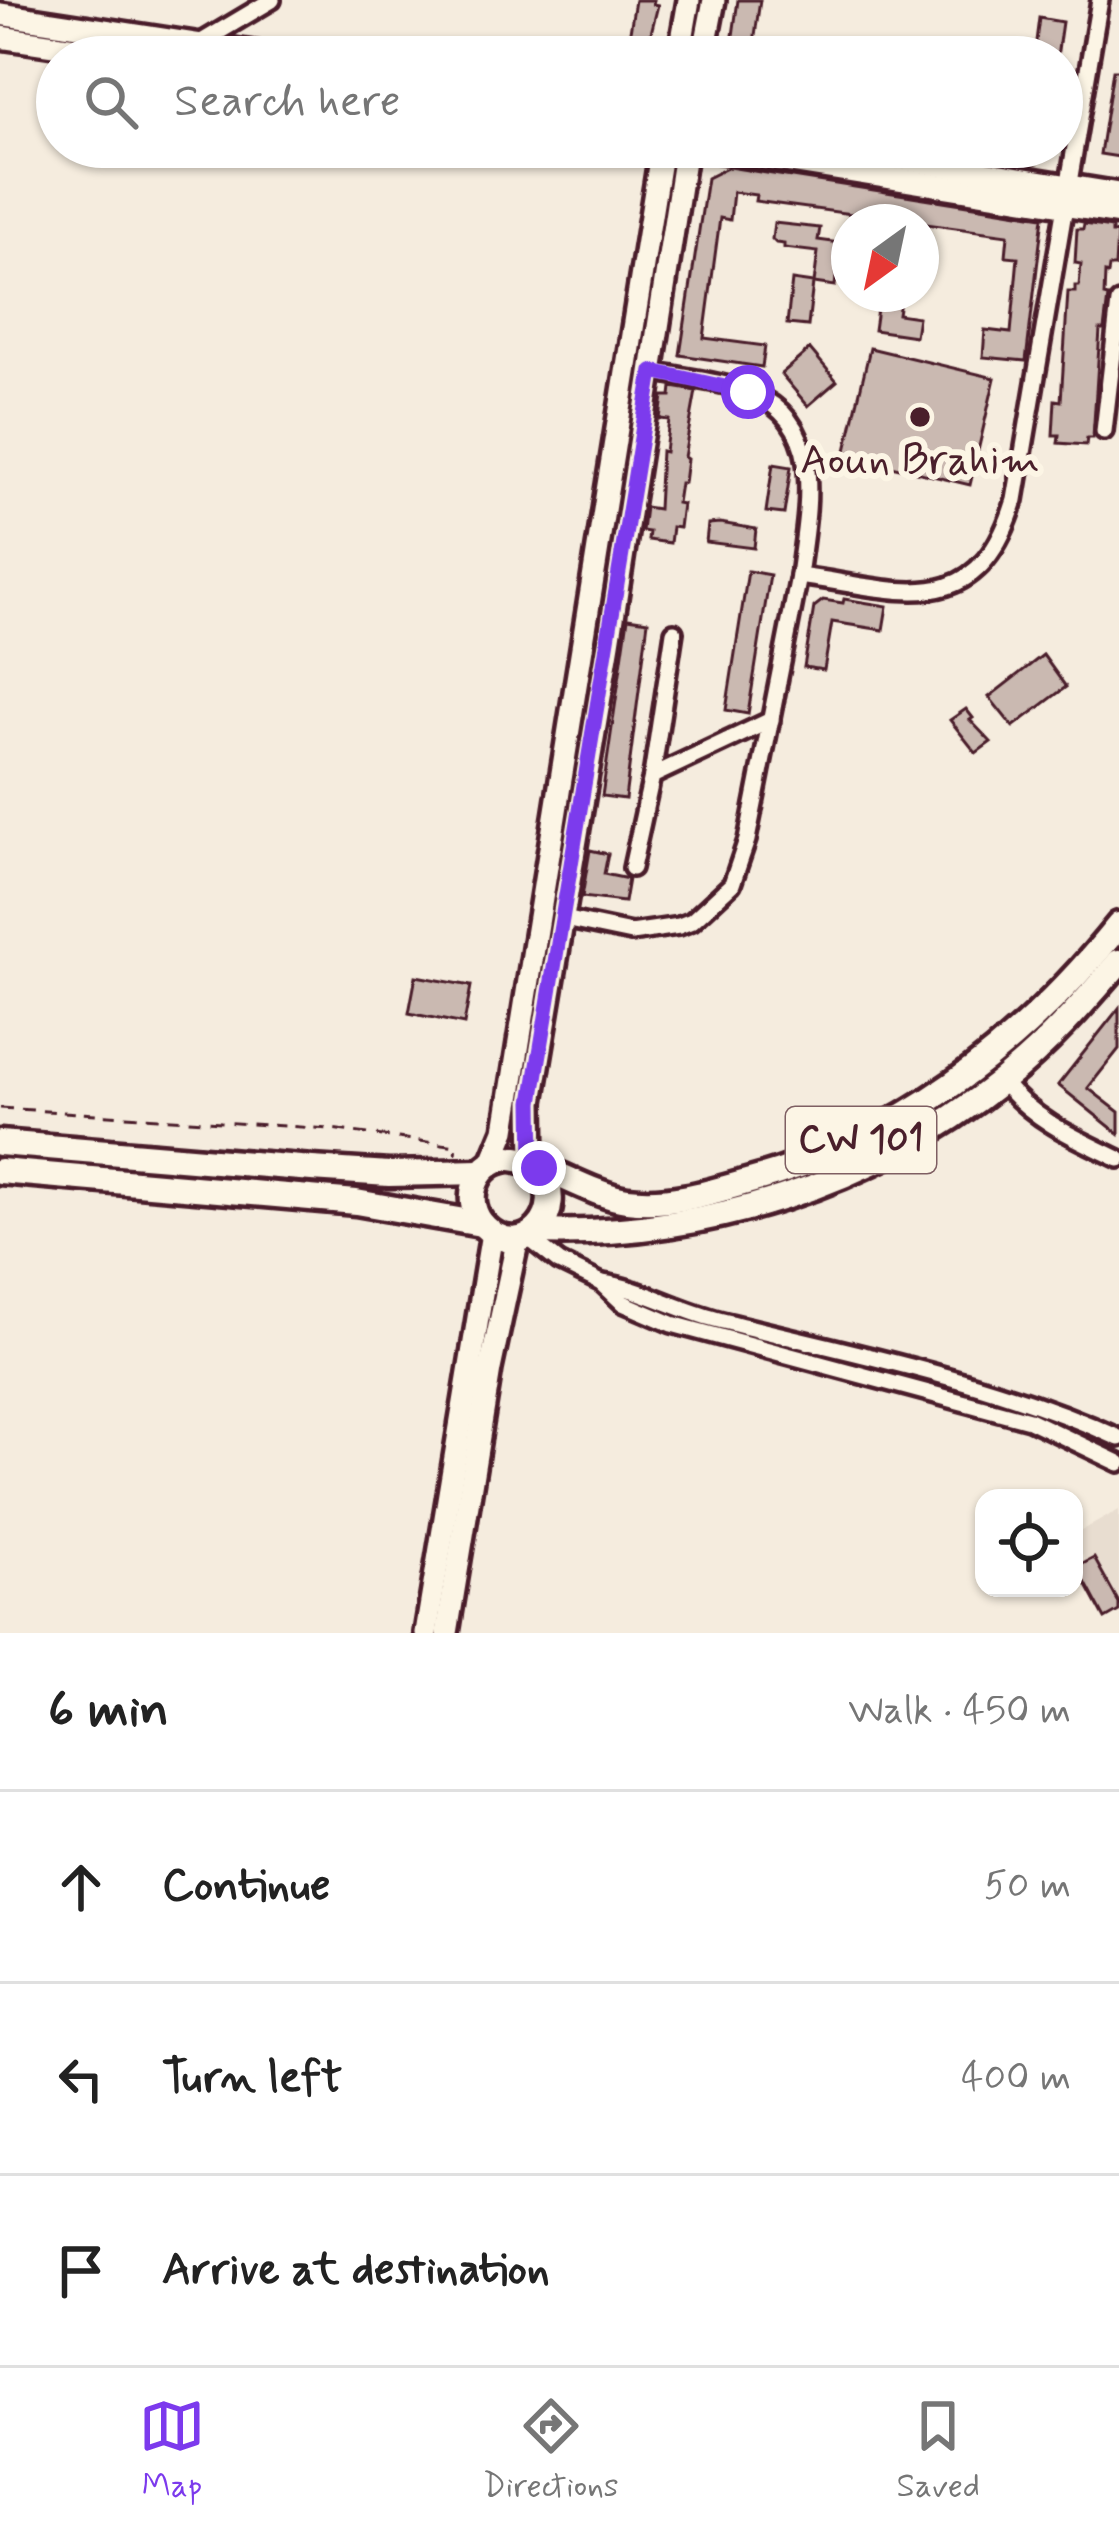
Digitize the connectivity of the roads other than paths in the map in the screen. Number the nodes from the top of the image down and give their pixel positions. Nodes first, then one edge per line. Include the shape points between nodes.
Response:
1 (272, 0) edge
2 (689, 0) edge
3 (714, 0) edge
4 (1100, 0) edge
5 (0, 14) edge
6 (120, 36) edge
7 (217, 36) edge
8 (683, 36) edge
9 (708, 36) edge
10 (0, 37) edge
11 (36, 42) edge
12 (1083, 95) edge
13 (659, 168) edge
14 (683, 168) edge
15 (858, 168) edge
16 (932, 168) edge
17 (1070, 168) edge
18 (1119, 194) edge
19 (1065, 195) junction
20 (1119, 214) edge
21 (1119, 302) edge
22 (652, 371) junction
23 (1104, 431) dead end
24 (799, 576) junction
25 (674, 632) dead end
26 (770, 720) junction
27 (652, 776) junction
28 (632, 868) dead end
29 (564, 919) junction
30 (1119, 925) edge
31 (1119, 962) edge
32 (1002, 1081) junction
33 (0, 1143) edge
34 (1119, 1159) edge
35 (536, 1166) junction
36 (486, 1168) junction
37 (0, 1171) edge
38 (487, 1228) junction
39 (526, 1235) junction
40 (602, 1283) junction
41 (956, 1380) junction
42 (952, 1398) junction
43 (1119, 1438) edge
44 (1119, 1463) edge
45 (427, 1633) edge
46 (447, 1633) edge

1 - 7 street
2 - 8 main road
3 - 9 main road
4 - 12 street
5 - 6 main road
10 - 11 main road
13 - 36 main road via 505,1130
14 - 22 main road
15 - 19 main road
16 - 19 main road
17 - 19 street
18 - 19 main road
19 - 20 main road
19 - 24 street via 1019,481 995,547 975,574 922,592
21 - 23 street
22 - 24 street via 748,392 785,415 808,460
22 - 29 main road
24 - 26 street
25 - 27 street
26 - 27 street
26 - 29 street via 732,884 679,926 631,933
27 - 28 street
29 - 35 main road via 532,1102
30 - 35 main road, CW 101 via 1073,982 994,1055 851,1145 785,1172 672,1200 626,1200
31 - 32 main road, CW 101
32 - 34 street via 1037,1116
32 - 39 main road, CW 101 via 916,1139 795,1194 649,1229
33 - 36 main road via 312,1169
35 - 36 main road via 513,1158
35 - 39 main road via 553,1196 545,1222
36 - 38 main road via 472,1198
37 - 38 main road via 356,1202
38 - 39 main road
38 - 45 main road
39 - 40 street
39 - 46 main road via 490,1369
40 - 41 street
40 - 42 street via 622,1303 672,1324
41 - 42 street
41 - 43 street
42 - 44 street via 1061,1432

